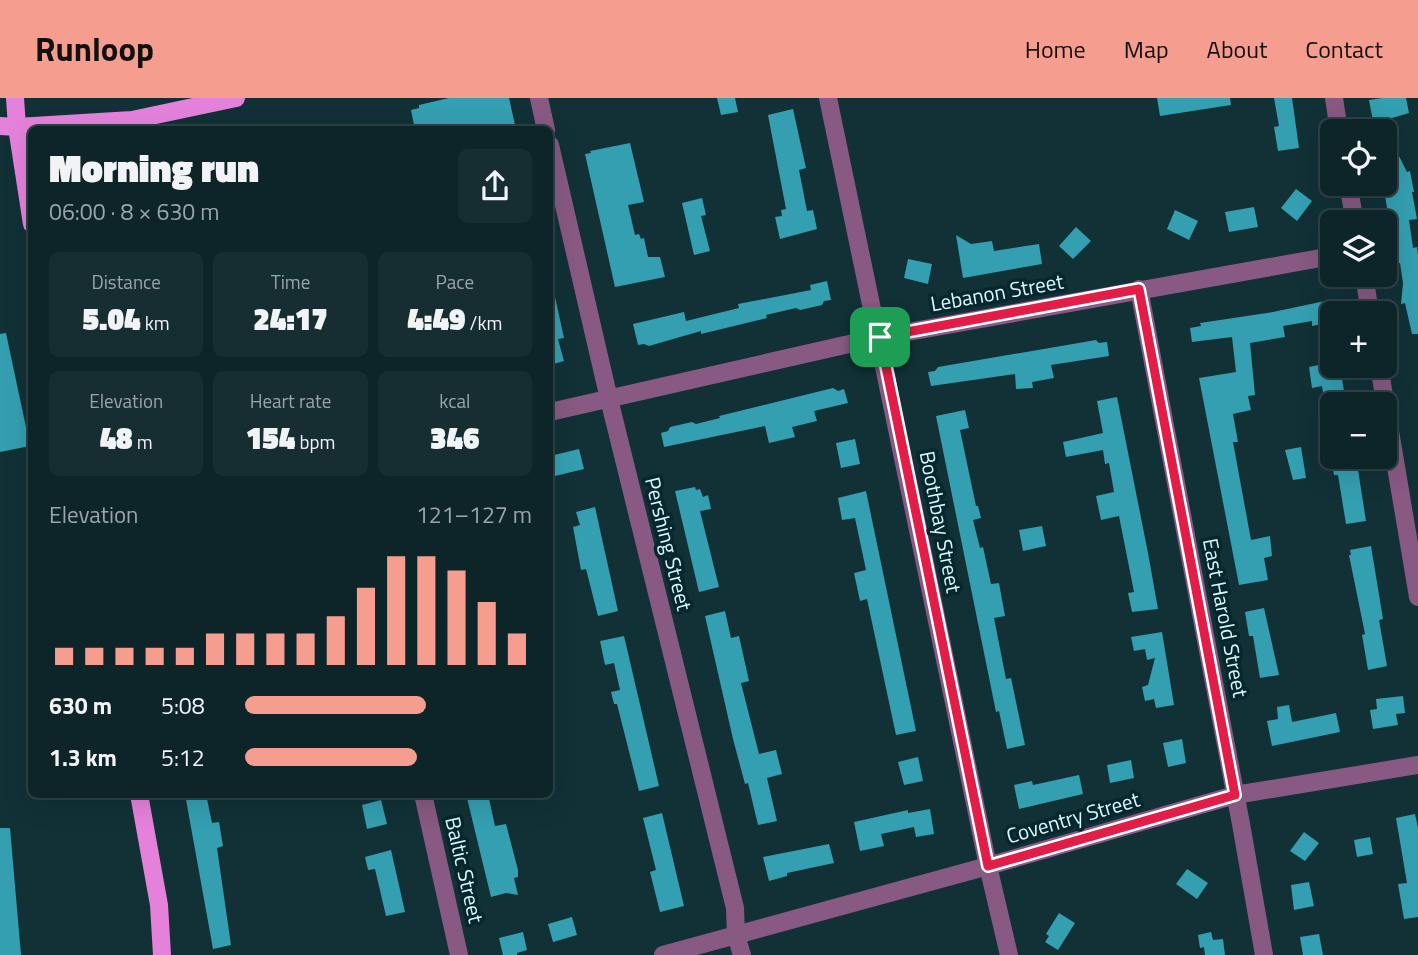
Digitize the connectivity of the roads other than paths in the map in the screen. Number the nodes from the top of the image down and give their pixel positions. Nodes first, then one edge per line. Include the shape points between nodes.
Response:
1 (15, 98) edge
2 (236, 98) edge
3 (539, 98) edge
4 (828, 98) edge
5 (1334, 98) edge
6 (1337, 119) edge
7 (545, 126) edge
8 (8, 127) edge
9 (553, 158) edge
10 (28, 208) edge
11 (1320, 258) edge
12 (1139, 289) junction
13 (880, 337) junction
14 (1381, 378) edge
15 (609, 399) junction
16 (553, 411) edge
17 (1418, 597) edge
18 (1418, 765) edge
19 (1235, 795) junction
20 (140, 798) edge
21 (425, 798) edge
22 (988, 866) junction
23 (736, 935) junction
24 (162, 955) edge
25 (459, 955) edge
26 (663, 955) edge
27 (742, 955) edge
28 (1009, 955) edge
29 (1264, 955) edge

1 - 8 main road
2 - 8 main road via 132,120
3 - 7 street
4 - 13 street, Boothbay Street
5 - 6 street
8 - 10 main road
9 - 15 street, Pershing Street
11 - 12 street, Lebanon Street
12 - 13 street, Lebanon Street
12 - 19 street, East Harold Street
13 - 15 street, Lebanon Street
13 - 22 street, Boothbay Street
14 - 17 street
15 - 16 street, Lebanon Street
15 - 23 street, Pershing Street via 735,908
18 - 19 street, Coventry Street
19 - 22 street, Coventry Street
19 - 29 street, East Harold Street
20 - 24 main road via 159,905
21 - 25 street, Baltic Street
22 - 23 street, Coventry Street
22 - 28 street, Boothbay Street
23 - 26 street, Coventry Street
23 - 27 street, Pershing Street

